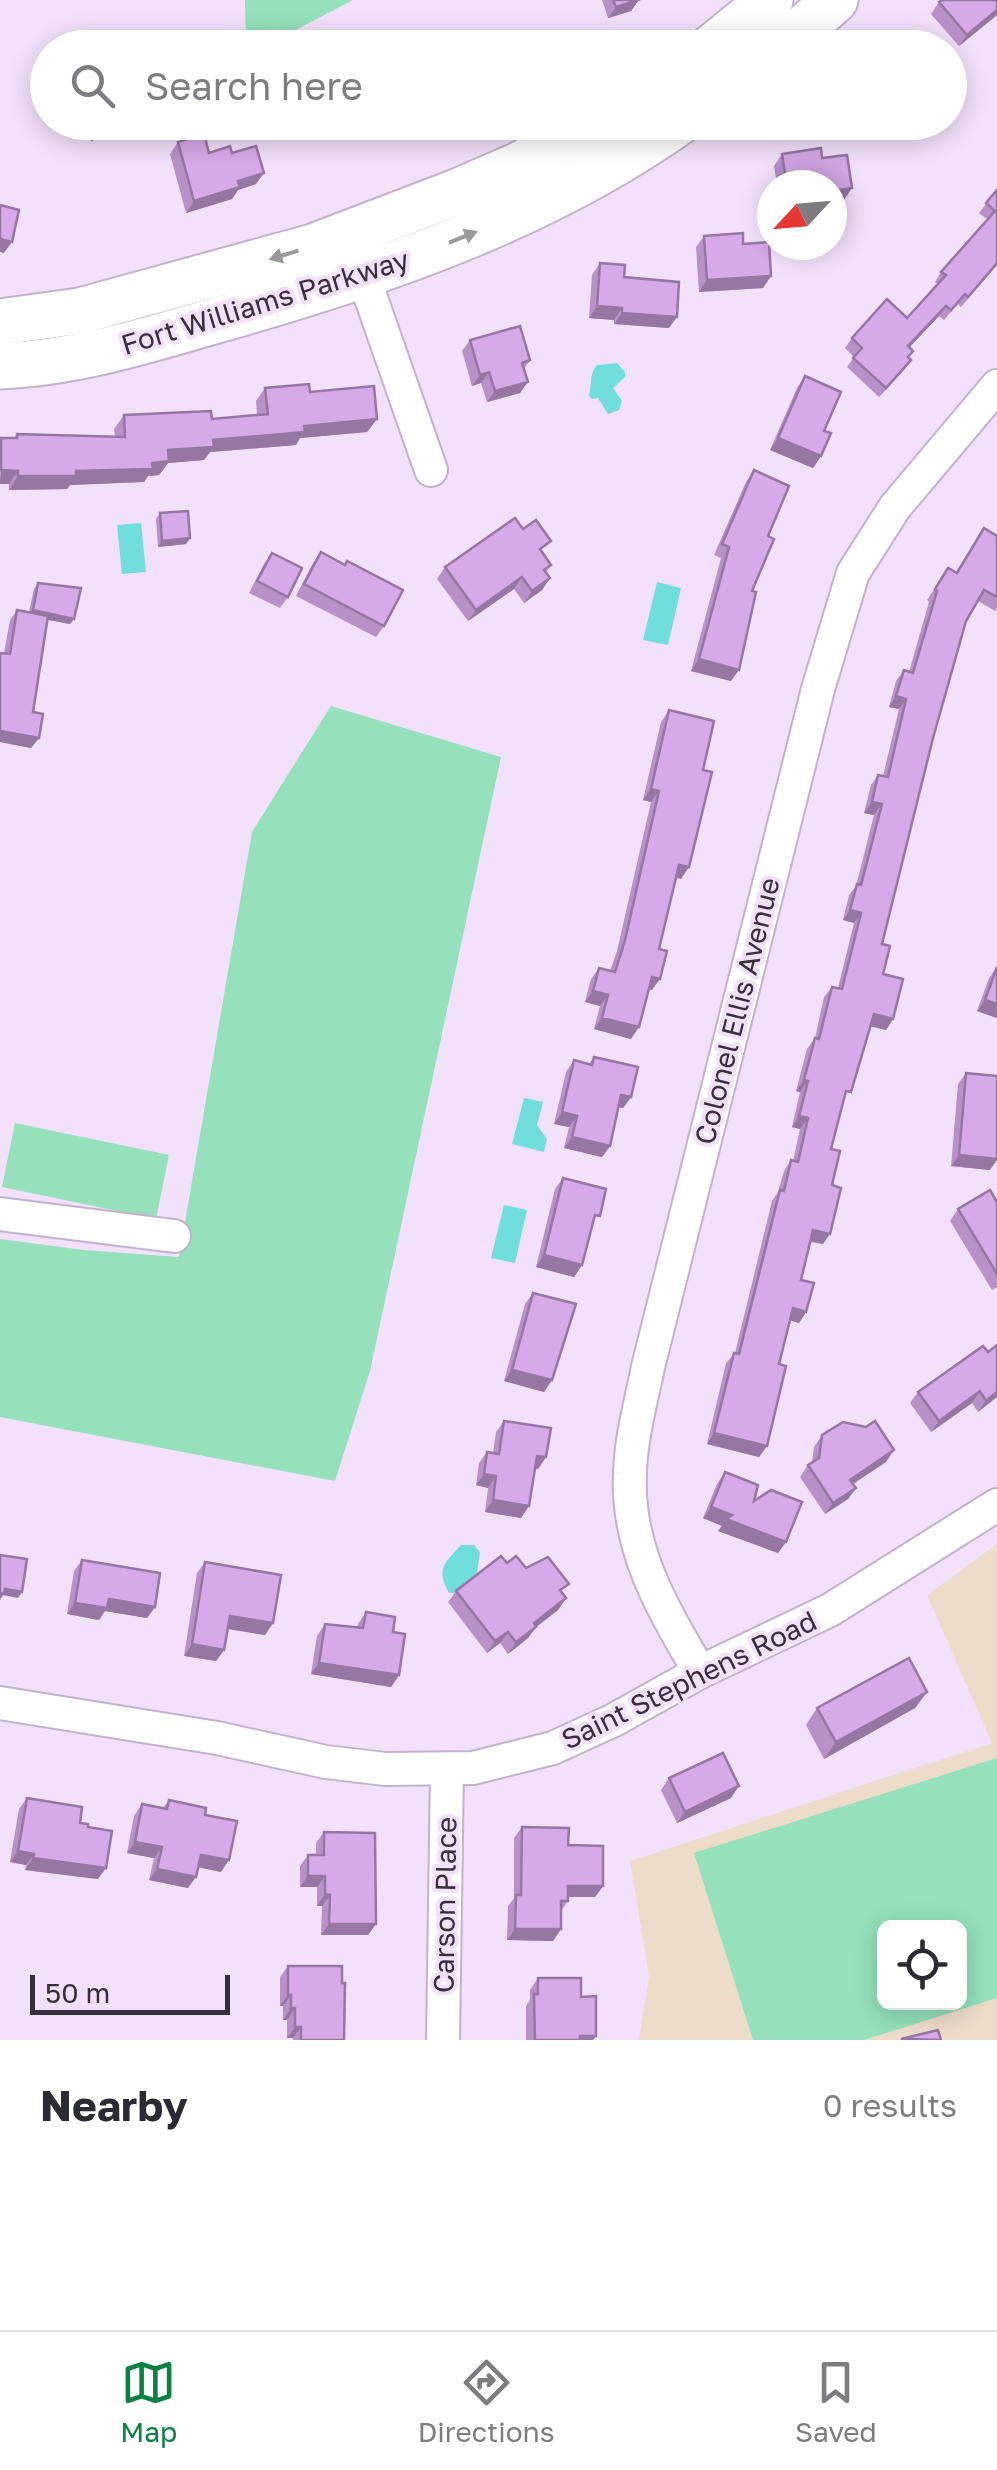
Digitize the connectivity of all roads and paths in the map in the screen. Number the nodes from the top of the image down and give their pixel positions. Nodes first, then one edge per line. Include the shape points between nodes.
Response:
1 (770, 0) edge
2 (835, 0) edge
3 (733, 30) edge
4 (801, 30) edge
5 (566, 140) edge
6 (648, 140) edge
7 (356, 255) junction
8 (0, 322) edge
9 (0, 366) edge
10 (997, 386) edge
11 (431, 470) dead end
12 (0, 1214) edge
13 (174, 1236) dead end
14 (997, 1505) edge
15 (700, 1672) junction
16 (0, 1702) edge
17 (447, 1770) junction
18 (443, 2040) edge

1 - 3 street
2 - 4 street
5 - 7 street, Fort Williams Parkway
7 -> 6 street, Fort Williams Parkway via 488,226
7 -> 8 street, Fort Williams Parkway
7 - 9 street, Fort Williams Parkway via 102,352
7 - 11 street
10 - 15 street, Colonel Ellis Avenue via 869,543 838,615 648,1367 630,1470 632,1523 652,1586
12 - 13 street
14 - 15 street, Saint Stephens Road via 830,1610
15 - 17 street, Saint Stephens Road via 553,1748
16 - 17 street, Saint Stephens Road via 326,1762
17 - 18 street, Carson Place

